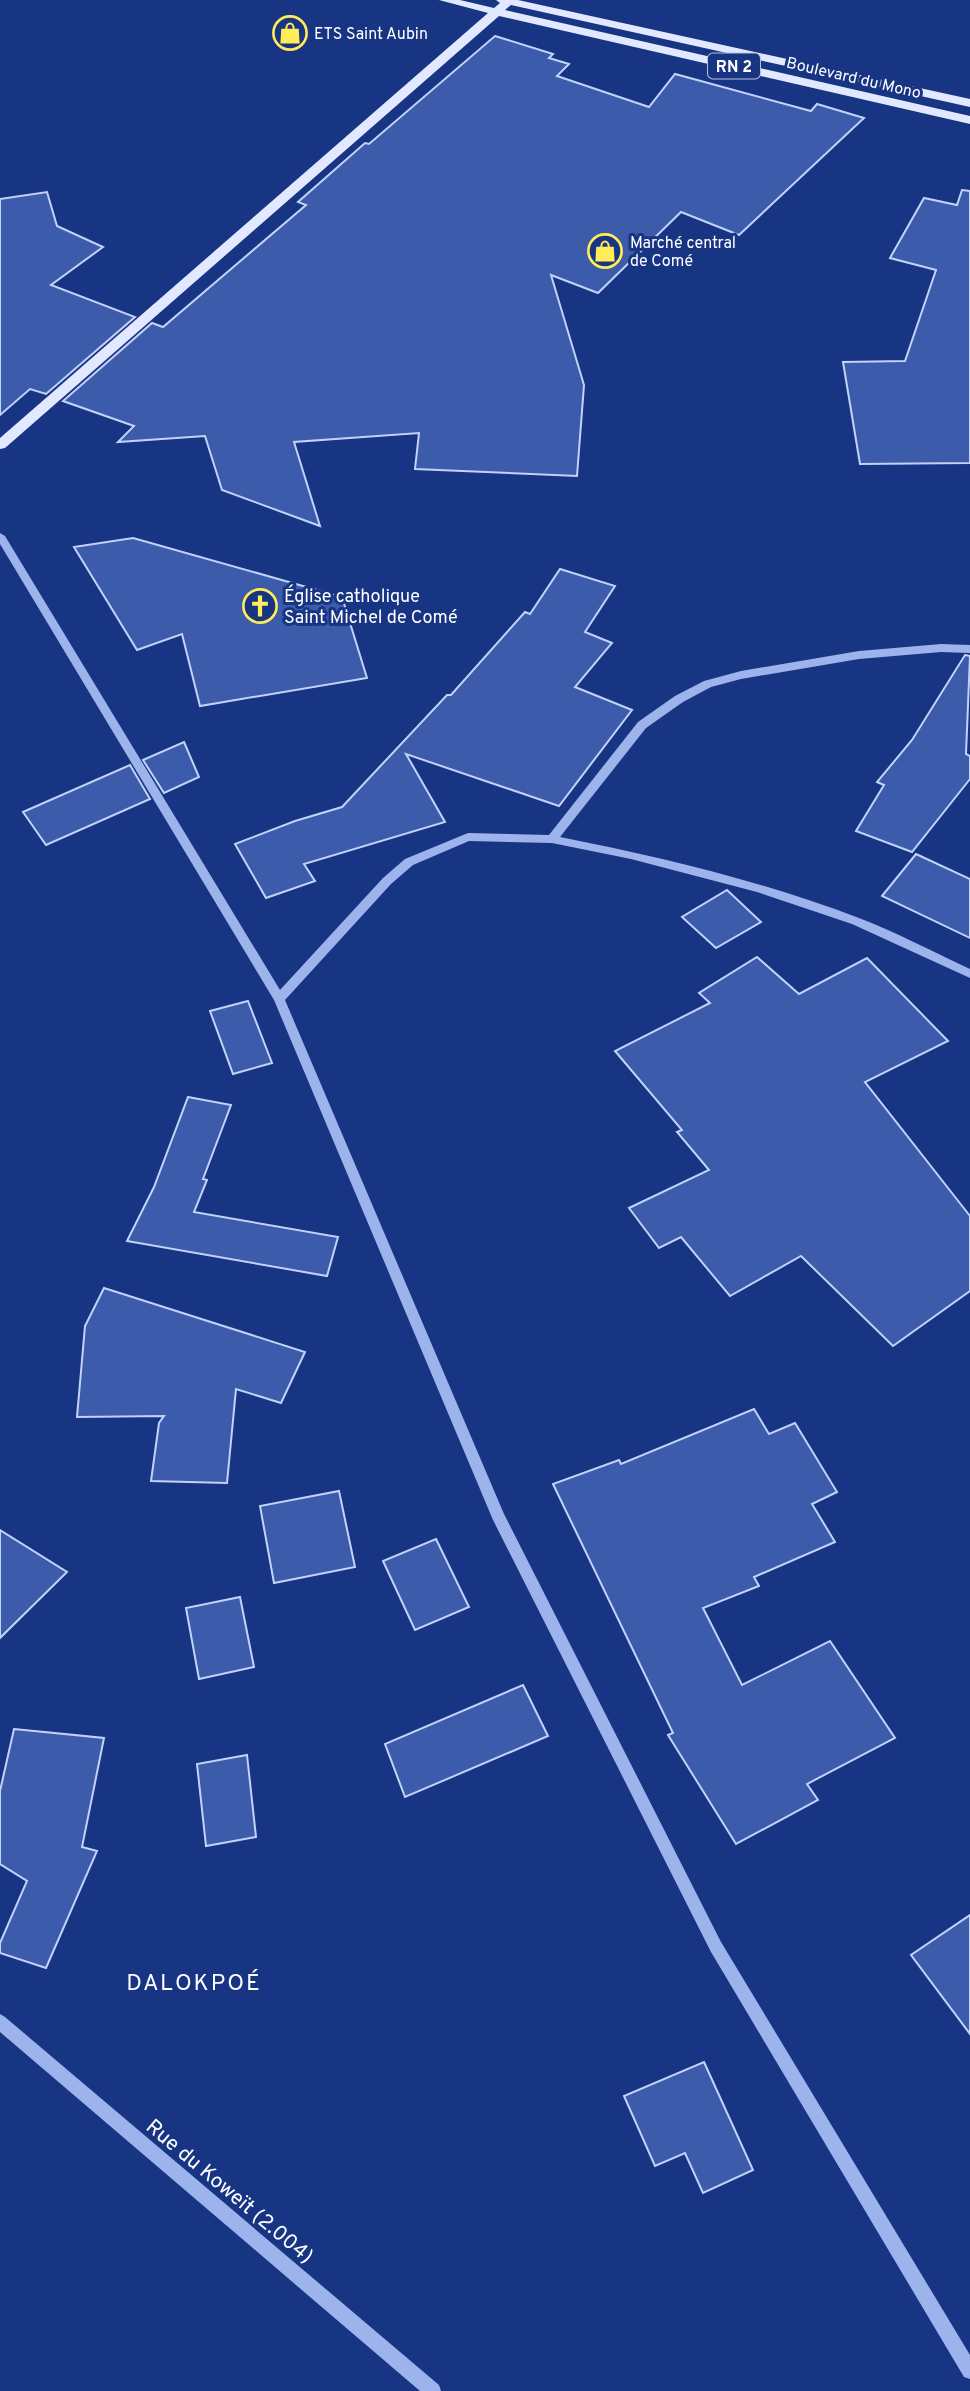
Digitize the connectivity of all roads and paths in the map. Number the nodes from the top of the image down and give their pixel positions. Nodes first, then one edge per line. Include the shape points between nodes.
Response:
1 (445, 0) edge
2 (505, 3) edge
3 (970, 103) edge
4 (970, 120) edge
5 (0, 445) edge
6 (0, 536) edge
7 (970, 649) edge
8 (552, 839) junction
9 (970, 974) edge
10 (279, 999) junction
11 (0, 2022) edge
12 (970, 2371) edge
13 (433, 2391) edge

1 - 2 main road, Boulevard du Mono / RN 2
2 - 3 main road, Boulevard du Mono / RN 2
2 - 4 main road, Boulevard du Mono / RN 2
2 - 5 main road
6 - 10 street
7 - 8 street via 859,655 708,684 642,725
8 - 9 street via 759,888 856,921
8 - 10 street via 468,837 409,862
10 - 12 street via 504,1528 716,1947
11 - 13 street, Rue du Koweït (2.004)

